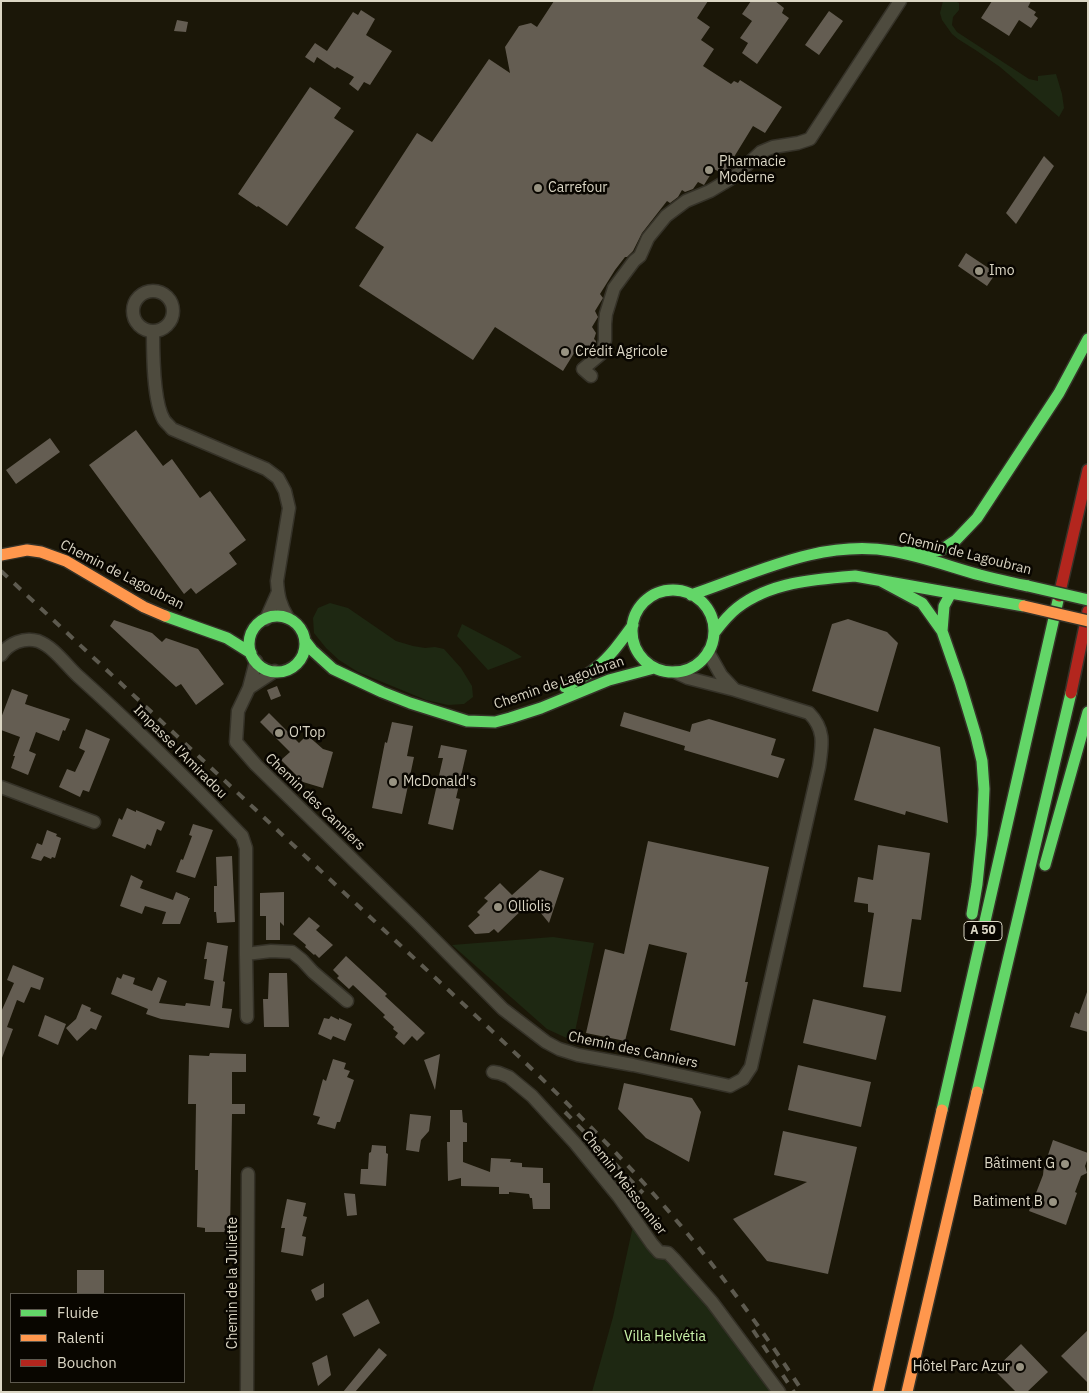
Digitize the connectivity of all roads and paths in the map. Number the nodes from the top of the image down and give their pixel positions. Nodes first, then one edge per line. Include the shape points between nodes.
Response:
1 (900, 1) edge
2 (152, 331) dead end
3 (1088, 339) edge
4 (591, 376) dead end
5 (1088, 470) edge
6 (905, 552) junction
7 (1, 555) edge
8 (981, 575) junction
9 (881, 581) junction
10 (957, 586) junction
11 (278, 592) junction
12 (691, 595) junction
13 (1088, 600) edge
14 (1088, 611) edge
15 (266, 618) junction
16 (288, 618) junction
17 (1088, 621) edge
18 (633, 625) junction
19 (254, 630) junction
20 (942, 631) junction
21 (714, 632) junction
22 (227, 638) junction
23 (305, 641) junction
24 (708, 652) junction
25 (1, 655) edge
26 (253, 657) junction
27 (291, 668) junction
28 (654, 668) junction
29 (333, 669) junction
30 (275, 671) junction
31 (675, 672) junction
32 (249, 688) junction
33 (735, 690) junction
34 (501, 709) dead end
35 (484, 710) dead end
36 (1088, 712) edge
37 (444, 714) junction
38 (1, 788) edge
39 (94, 822) dead end
40 (1041, 880) dead end
41 (970, 922) dead end
42 (246, 954) junction
43 (962, 970) dead end
44 (1012, 992) dead end
45 (347, 1001) dead end
46 (247, 1017) dead end
47 (493, 1072) dead end
48 (981, 1074) junction
49 (248, 1174) dead end
50 (924, 1190) junction
51 (247, 1392) edge
52 (779, 1392) edge
53 (878, 1392) edge
54 (907, 1392) edge

1 - 4 street via 810,139 761,152 735,176 677,206 655,228 640,256 614,288 604,324 602,353 583,369
2 - 11 street via 156,392 164,421 172,429 266,469 278,478 285,491 289,508
3 - 6 main road via 1059,393 977,518 942,550
5 - 50 main road, A 50
6 - 8 main road, Chemin de Lagoubran
6 - 12 main road, Chemin de Lagoubran via 856,548 812,554
7 - 22 main road, Chemin de Lagoubran via 27,550 66,561 144,607
8 - 10 main road via 967,578
8 - 13 main road, Chemin de Lagoubran, bridge
9 - 10 main road
9 - 20 main road via 922,603
9 - 21 main road via 855,576 829,577 780,587 744,603
10 - 17 main road, bridge
10 - 20 main road via 944,606
11 - 15 street
11 - 16 street
12 - 18 main road via 680,591 655,595 642,605
12 - 21 main road via 710,614
14 - 48 main road, A 50
15 - 16 main road
15 - 19 main road
16 - 23 main road via 299,626
18 - 28 main road via 634,645
18 - 34 main road, Chemin de Lagoubran via 600,665 585,676 540,698
19 - 22 main road
19 - 26 main road via 250,645
20 - 41 main road via 982,761 982,835
21 - 24 main road
22 - 26 main road, Chemin de Lagoubran
23 - 27 main road via 302,656
23 - 29 main road, Chemin de Lagoubran
24 - 31 main road via 688,669
24 - 33 street via 721,675
25 - 42 street, Impasse l'Amiradou via 10,645 23,640 38,641 53,650 242,836 246,848
26 - 30 main road via 268,670
26 - 32 street, Chemin des Canniers
27 - 29 main road, Chemin de Lagoubran
27 - 30 main road
28 - 31 main road
28 - 37 main road, Chemin de Lagoubran via 625,674 542,708 495,722 467,722
29 - 37 main road, Chemin de Lagoubran via 382,692
30 - 32 street
31 - 33 street, Chemin des Canniers
32 - 33 street, Chemin des Canniers via 238,712 236,742 247,756 503,1009 559,1049 730,1086 743,1079 751,1067 822,746 821,732 809,713
35 - 37 main road, Chemin de Lagoubran
36 - 40 main road
38 - 39 street
42 - 45 street via 292,952
42 - 46 street, Impasse l'Amiradou
43 - 50 main road
44 - 48 main road
47 - 52 street, Chemin Meissonnier via 509,1077 532,1096 575,1143 652,1244 660,1252 668,1253 712,1302
48 - 54 main road, A 50
49 - 51 street, Chemin de la Juliette
50 - 53 main road, A 50

